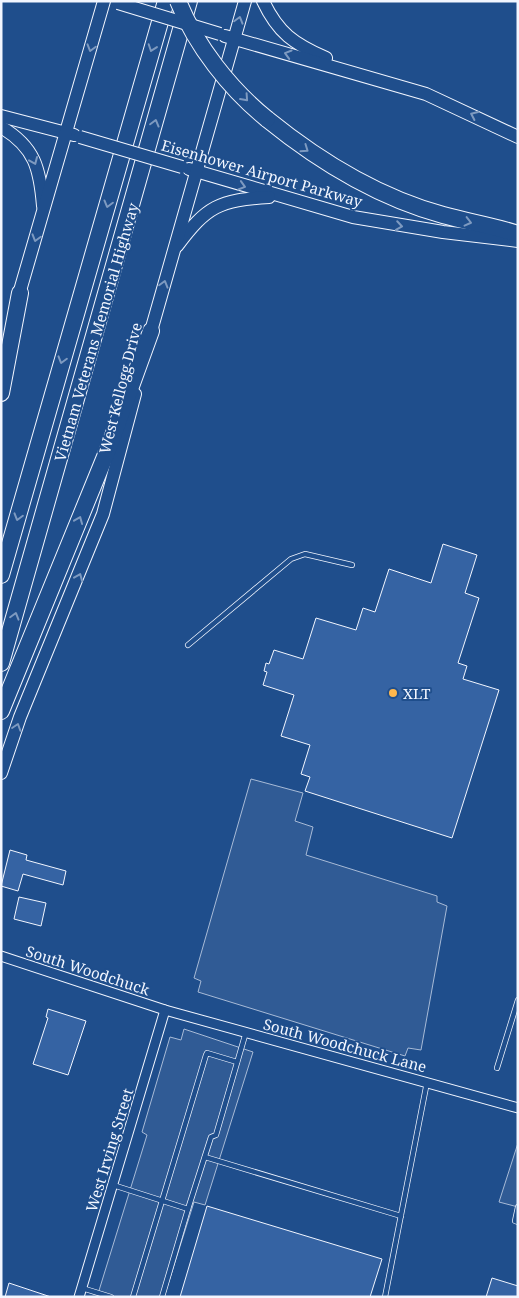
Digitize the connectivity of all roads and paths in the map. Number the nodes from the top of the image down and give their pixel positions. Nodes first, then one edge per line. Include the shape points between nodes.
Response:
1 (104, 1) edge
2 (166, 1) edge
3 (178, 1) edge
4 (189, 1) edge
5 (245, 1) edge
6 (263, 1) edge
7 (114, 2) edge
8 (234, 39) junction
9 (369, 77) junction
10 (1, 116) edge
11 (1, 127) edge
12 (67, 133) junction
13 (518, 137) edge
14 (196, 171) junction
15 (294, 201) junction
16 (44, 214) junction
17 (518, 234) edge
18 (518, 241) edge
19 (173, 252) junction
20 (20, 293) junction
21 (151, 331) junction
22 (1, 354) edge
23 (1, 393) edge
24 (352, 565) dead end
25 (1, 575) edge
26 (188, 645) dead end
27 (1, 663) edge
28 (1, 711) edge
29 (1, 773) edge
30 (1, 956) edge
31 (518, 1000) edge
32 (165, 1010) junction
33 (246, 1032) junction
34 (237, 1062) junction
35 (497, 1068) dead end
36 (427, 1082) junction
37 (518, 1108) edge
38 (205, 1157) junction
39 (113, 1185) junction
40 (162, 1201) junction
41 (518, 1207) edge
42 (188, 1209) junction
43 (400, 1216) junction
44 (518, 1222) edge
45 (81, 1292) edge
46 (111, 1297) edge
47 (133, 1297) edge
48 (162, 1297) edge
49 (385, 1297) edge

1 -> 12 main road
2 -> 25 highway, Vietnam Veterans Memorial Highway
3 -> 17 highway, bridge via 192,31 210,57 249,103 304,149 357,182 419,208
27 -> 4 highway, Vietnam Veterans Memorial Highway
8 -> 5 main road, West Kellogg Drive
6 - 9 main road via 281,31 292,41
7 - 8 main road, bridge
9 -> 8 main road
8 - 14 main road, West Kellogg Drive
13 -> 9 main road via 426,94
10 - 12 main road, Eisenhower Airport Parkway
11 -> 16 main road via 22,142 32,155 41,179
12 - 14 main road, Eisenhower Airport Parkway, bridge
12 - 16 main road
14 -> 15 main road, Eisenhower Airport Parkway
14 - 19 main road, West Kellogg Drive
15 -> 18 main road, Eisenhower Airport Parkway via 382,223
15 - 19 main road via 271,197 220,204 194,224
16 -> 20 main road
21 -> 19 main road, West Kellogg Drive
20 - 22 main road
20 - 23 highway
28 -> 21 highway via 109,447
29 -> 21 main road, West Kellogg Drive via 20,717 103,514
24 - 26 lane via 305,554 291,558
30 - 32 street, South Woodchuck
31 - 35 lane
32 - 33 street, South Woodchuck Lane
32 - 39 street, West Irving Street
33 - 34 lane
33 - 36 street, South Woodchuck Lane
34 - 38 lane via 216,1135 211,1137
34 - 40 lane via 207,1053
36 - 37 street, South Woodchuck Lane
36 - 43 lane
38 - 42 lane
38 - 43 lane
39 - 40 lane
39 - 45 street, West Irving Street
40 - 42 lane
40 - 47 lane
41 - 44 lane via 515,1221
42 - 48 lane
43 - 49 lane
45 - 46 lane

